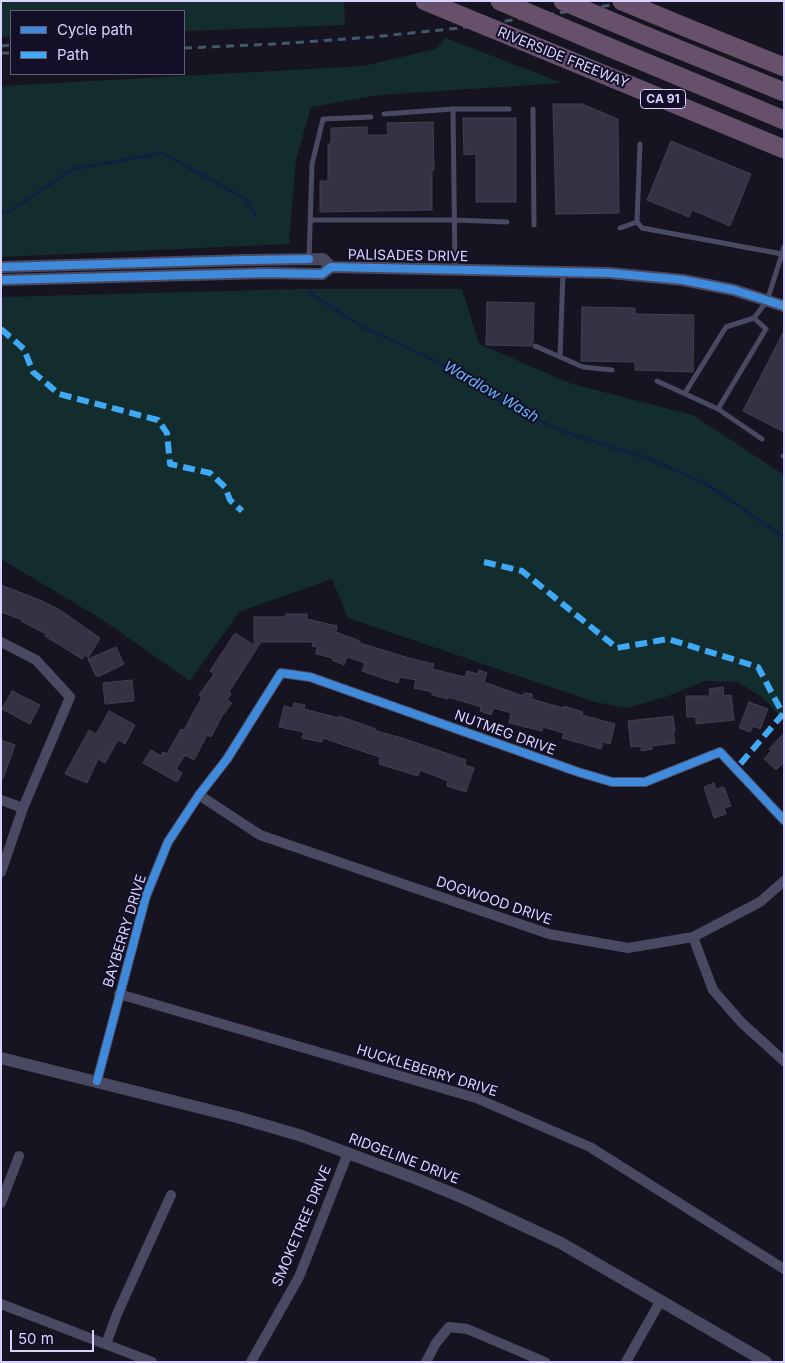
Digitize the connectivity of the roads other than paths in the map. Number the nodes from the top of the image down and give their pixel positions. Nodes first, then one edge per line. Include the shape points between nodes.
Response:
1 (426, 1) edge
2 (500, 1) edge
3 (563, 1) edge
4 (622, 1) edge
5 (784, 67) edge
6 (784, 92) edge
7 (509, 109) dead end
8 (533, 109) dead end
9 (452, 110) junction
10 (384, 114) dead end
11 (371, 117) dead end
12 (784, 120) edge
13 (640, 144) dead end
14 (784, 149) edge
15 (311, 220) junction
16 (454, 220) junction
17 (507, 222) dead end
18 (636, 222) junction
19 (534, 225) dead end
20 (620, 228) dead end
21 (784, 247) edge
22 (782, 254) junction
23 (309, 259) junction
24 (1, 266) edge
25 (331, 267) junction
26 (455, 270) junction
27 (563, 272) junction
28 (1, 280) edge
29 (767, 301) junction
30 (784, 306) edge
31 (754, 318) junction
32 (535, 346) dead end
33 (560, 357) junction
34 (612, 370) dead end
35 (656, 381) dead end
36 (685, 392) junction
37 (718, 408) junction
38 (762, 439) dead end
39 (1, 642) edge
40 (281, 673) joint
41 (199, 795) junction
42 (1, 800) edge
43 (23, 808) junction
44 (784, 820) edge
45 (1, 872) edge
46 (784, 881) edge
47 (693, 937) junction
48 (119, 994) junction
49 (1, 1058) edge
50 (784, 1061) edge
51 (97, 1081) junction
52 (348, 1153) junction
53 (19, 1156) dead end
54 (171, 1195) dead end
55 (1, 1203) edge
56 (784, 1269) edge
57 (661, 1300) junction
58 (1, 1304) edge
59 (106, 1344) junction
60 (152, 1362) edge
61 (251, 1362) edge
62 (426, 1362) edge
63 (545, 1362) edge
64 (626, 1362) edge
65 (766, 1362) edge

1 - 14 highway, RIVERSIDE FREEWAY / CA 91, bridge
2 - 12 highway, bridge
3 - 6 highway, bridge
4 - 5 highway, bridge
7 - 9 lane
8 - 19 lane
9 - 10 lane
9 - 16 lane
11 - 15 lane via 323,119 312,164
13 - 18 lane
15 - 16 lane
15 - 23 lane
16 - 17 lane
16 - 26 lane
18 - 20 lane
18 - 22 lane via 642,228
21 - 22 lane
22 - 29 lane
23 - 24 street, PALISADES DRIVE
23 - 25 street, PALISADES DRIVE via 323,259
25 - 26 street, PALISADES DRIVE
25 - 28 street, PALISADES DRIVE via 322,274
26 - 27 street, PALISADES DRIVE
27 - 29 street, PALISADES DRIVE via 683,280 734,290
27 - 33 lane
29 - 30 street, PALISADES DRIVE
29 - 31 lane
31 - 36 lane via 726,327
31 - 37 lane via 766,329
32 - 33 lane
33 - 34 lane via 583,367
35 - 36 lane
36 - 37 lane
37 - 38 lane
39 - 43 street via 36,660 70,697
40 - 41 street, BAYBERRY DRIVE via 227,759
40 - 44 street, NUTMEG DRIVE via 310,677 612,782 645,782 720,752
41 - 47 street, DOGWOOD DRIVE via 260,835 550,934 628,948
41 - 48 street, BAYBERRY DRIVE via 168,842 146,896
42 - 43 street
43 - 45 street
46 - 47 street, DOGWOOD DRIVE via 760,902
47 - 50 street via 712,990
48 - 51 street, BAYBERRY DRIVE
48 - 56 street, HUCKLEBERRY DRIVE via 476,1098 590,1147
49 - 51 street, RIDGELINE DRIVE
51 - 52 street, RIDGELINE DRIVE via 237,1117
52 - 57 street, RIDGELINE DRIVE via 466,1199 552,1239
52 - 61 street, SMOKETREE DRIVE via 298,1277
53 - 55 street
54 - 59 street
57 - 64 street
57 - 65 street, RIDGELINE DRIVE
58 - 59 street
59 - 60 street
62 - 63 street via 449,1327 467,1329

